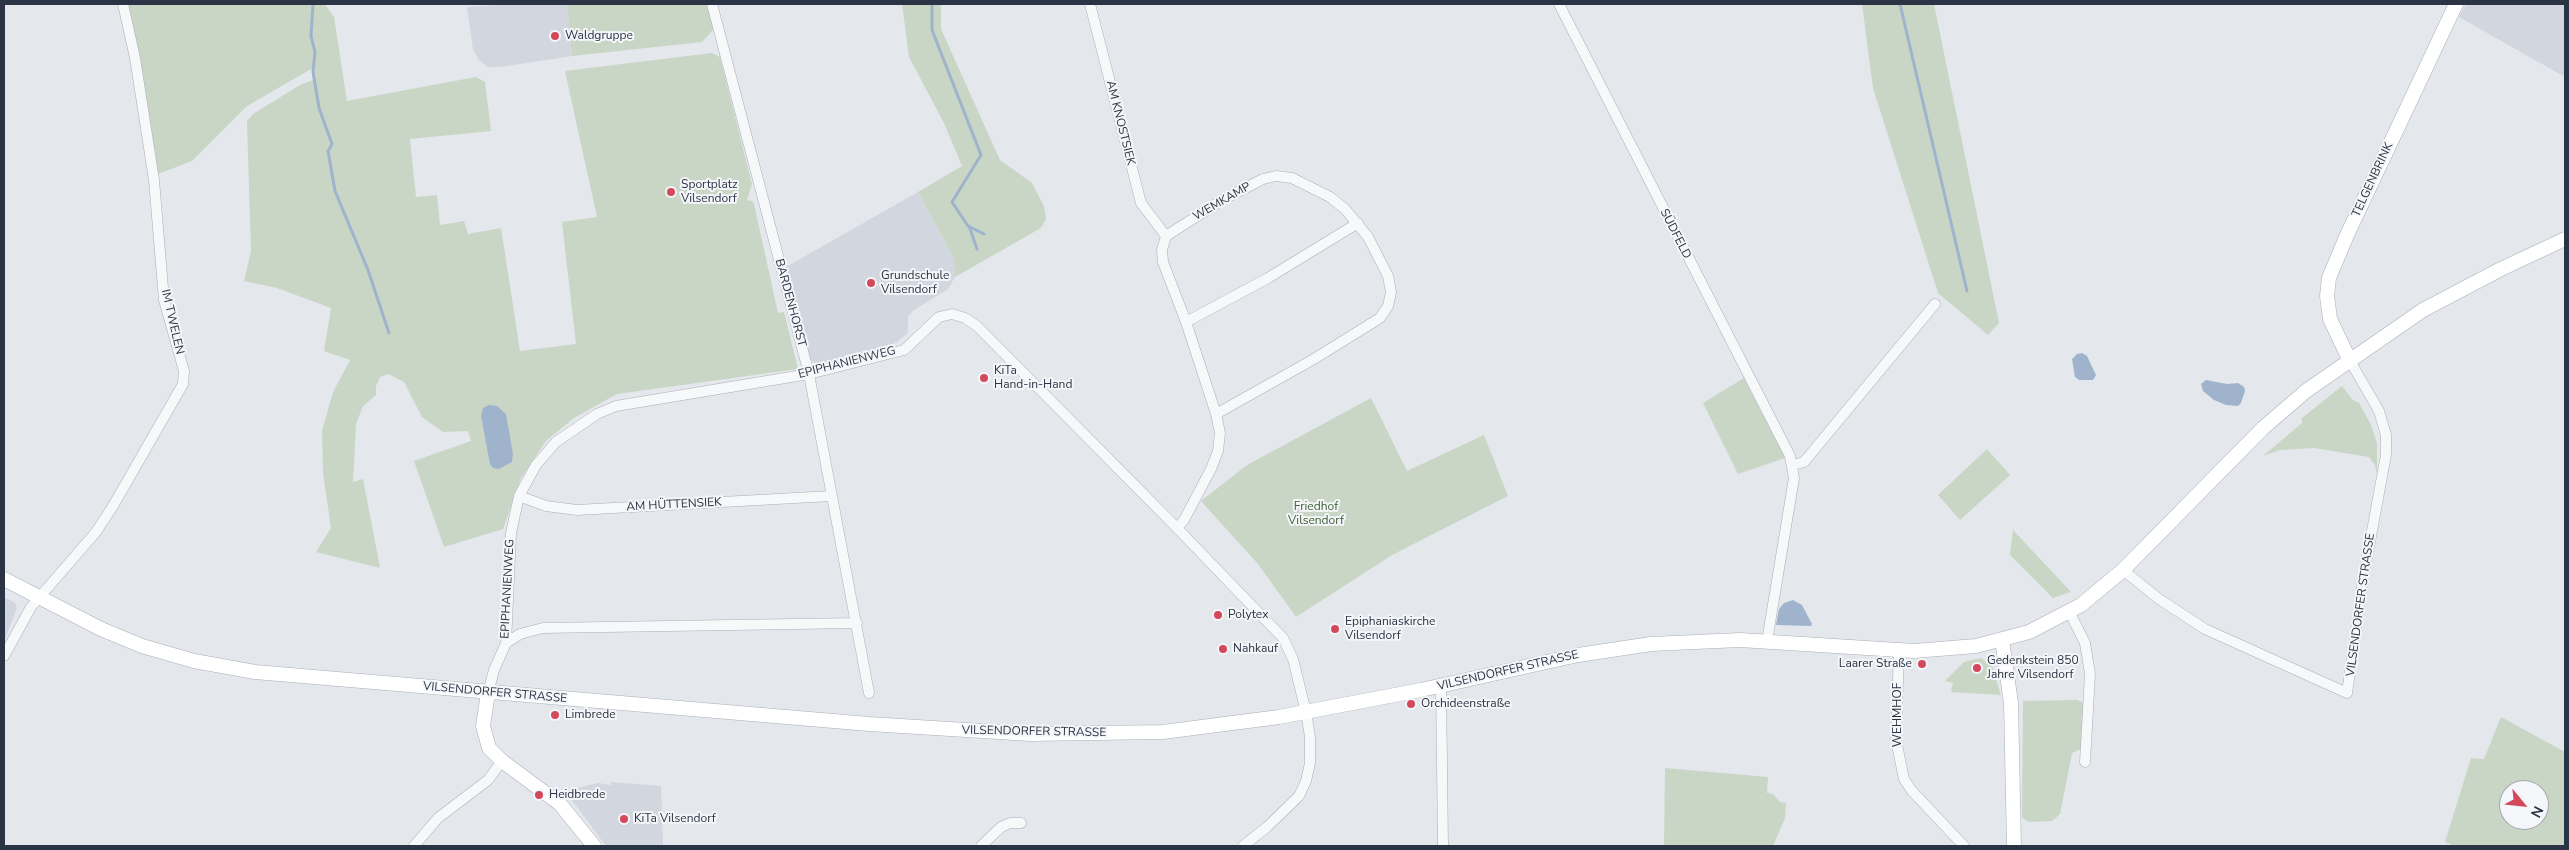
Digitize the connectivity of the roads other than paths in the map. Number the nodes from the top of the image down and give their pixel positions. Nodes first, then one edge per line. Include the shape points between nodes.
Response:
1 (123, 4) edge
2 (712, 4) edge
3 (1090, 4) edge
4 (1559, 4) edge
5 (2456, 4) edge
6 (1358, 223) junction
7 (1166, 236) junction
8 (2565, 239) edge
9 (1935, 304) dead end
10 (1186, 322) junction
11 (2350, 359) junction
12 (809, 374) junction
13 (1216, 414) junction
14 (1793, 464) junction
15 (519, 496) junction
16 (831, 496) junction
17 (1177, 528) junction
18 (2124, 570) junction
19 (4, 579) edge
20 (40, 598) junction
21 (2070, 612) junction
22 (857, 622) junction
23 (2002, 640) junction
24 (1767, 641) junction
25 (506, 643) junction
26 (1899, 651) junction
27 (4, 656) edge
28 (1441, 685) junction
29 (488, 693) junction
30 (870, 693) dead end
31 (1306, 712) junction
32 (502, 761) junction
33 (2085, 762) dead end
34 (1021, 823) dead end
35 (414, 846) edge
36 (594, 846) edge
37 (981, 846) edge
38 (1243, 846) edge
39 (1443, 846) edge
40 (1964, 846) edge
41 (2014, 846) edge

1 - 20 street, IM TWELEN via 154,180 164,300 184,370 183,384 96,532
2 - 12 street, BARDENHORST
3 - 7 street, AM KNOSTSIEK via 1142,203
4 - 14 street, SÜDFELD
5 - 11 main road, TELGENBRINK via 2347,235 2330,278 2327,296 2330,320
6 - 7 street, WEMKAMP via 1330,196 1292,178 1276,176 1262,179 1224,199
6 - 10 street via 1268,278
6 - 13 street, WEMKAMP via 1379,254 1388,276 1391,292 1388,306 1380,318 1314,360
7 - 10 street via 1163,262
8 - 11 main road, VILSENDORFER STRASSE via 2442,299
9 - 14 street via 1804,462
10 - 13 street
11 - 18 main road, VILSENDORFER STRASSE via 2263,428
11 - 18 street, VILSENDORFER STRASSE via 2384,423 2386,455 2347,693 2205,629 2171,608
12 - 15 street, EPIPHANIENWEG via 616,406 597,414 556,442 536,465
12 - 16 street, BARDENHORST
12 - 17 street, EPIPHANIENWEG via 904,350 939,317 952,314 965,318 977,326
13 - 17 street via 1220,433 1218,451 1198,495
14 - 24 street, SÜDFELD via 1794,478 1784,547
15 - 16 street, AM HÜTTENSIEK via 546,506 577,510
15 - 25 street, EPIPHANIENWEG via 510,548
16 - 22 street, BARDENHORST
17 - 31 street, EPIPHANIENWEG via 1282,638 1292,659
18 - 21 main road, VILSENDORFER STRASSE
19 - 20 main road, VILSENDORFER STRASSE
20 - 27 street, IM TWELEN via 25,615
20 - 29 main road, VILSENDORFER STRASSE via 123,638 194,661 286,676
21 - 23 main road, VILSENDORFER STRASSE via 2029,632
21 - 33 street via 2085,644 2090,674
22 - 25 street via 543,628 520,634
22 - 30 street, BARDENHORST
23 - 26 main road, VILSENDORFER STRASSE via 1943,650
23 - 41 main road via 2011,702
24 - 26 main road, VILSENDORFER STRASSE
24 - 28 main road, VILSENDORFER STRASSE via 1698,641 1624,647
25 - 29 street, EPIPHANIENWEG
26 - 40 street, WEHMHOF via 1896,740 1904,779
28 - 31 main road, VILSENDORFER STRASSE
28 - 39 street
29 - 31 main road, VILSENDORFER STRASSE via 1031,734 1163,732
29 - 32 main road via 484,735 489,748
31 - 38 street via 1311,750 1306,781 1289,806
32 - 35 street via 488,780 438,818
32 - 36 main road via 550,794
34 - 37 street via 1010,823 1000,828

